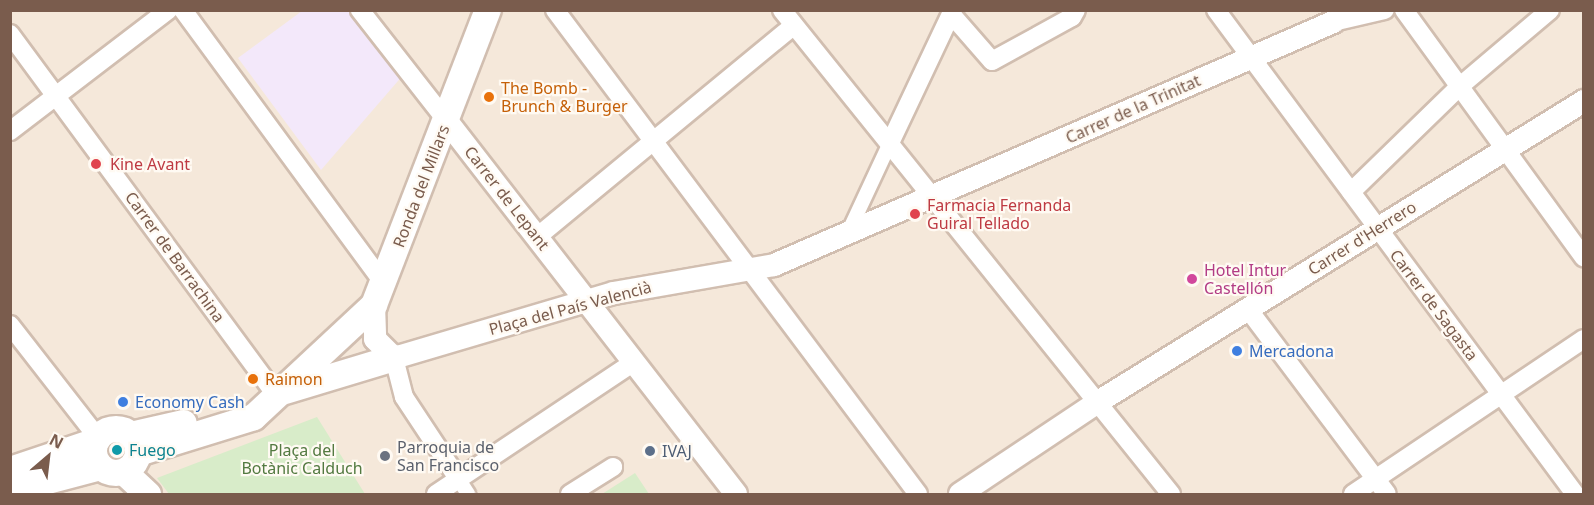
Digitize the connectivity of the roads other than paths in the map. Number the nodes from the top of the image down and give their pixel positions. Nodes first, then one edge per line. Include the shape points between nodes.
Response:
1 (168, 10) edge
2 (183, 10) edge
3 (360, 10) edge
4 (488, 10) edge
5 (555, 10) edge
6 (1076, 10) edge
7 (1216, 10) edge
8 (1385, 10) edge
9 (1404, 10) edge
10 (1550, 10) edge
11 (952, 12) edge
12 (1338, 16) edge
13 (788, 18) edge
14 (10, 34) edge
15 (1251, 57) junction
16 (1459, 87) junction
17 (56, 96) junction
18 (1584, 101) edge
19 (446, 120) junction
20 (10, 131) edge
21 (653, 141) junction
22 (890, 143) junction
23 (1504, 150) junction
24 (1351, 192) junction
25 (933, 196) junction
26 (1377, 229) junction
27 (848, 233) junction
28 (537, 237) junction
29 (1584, 258) edge
30 (748, 267) junction
31 (379, 295) junction
32 (588, 301) junction
33 (1248, 309) junction
34 (10, 325) edge
35 (1584, 339) edge
36 (394, 358) junction
37 (634, 362) junction
38 (275, 394) junction
39 (1501, 395) junction
40 (1098, 402) junction
41 (97, 440) junction
42 (131, 466) edge
43 (613, 467) dead end
44 (10, 470) edge
45 (1376, 479) junction
46 (463, 487) edge
47 (10, 491) edge
48 (436, 495) edge
49 (570, 495) edge
50 (736, 495) edge
51 (918, 495) edge
52 (960, 495) edge
53 (1172, 495) edge
54 (1353, 495) edge
55 (1388, 495) edge
56 (1575, 495) edge

1 - 17 street
2 - 31 street
3 - 19 street, Carrer de Lepant
4 - 19 main road, Ronda del Millars
5 - 21 street
6 - 11 street via 1072,17 992,61
7 - 15 street, Carrer de Sagasta
8 - 12 street, Carrer de la Trinitat
9 - 16 street
10 - 16 street
11 - 22 street
12 - 15 street, Carrer de la Trinitat
13 - 21 street
13 - 22 street
14 - 17 street, Carrer de Barrachina
15 - 24 street, Carrer de Sagasta
15 - 25 street, Carrer de la Trinitat
16 - 23 street
16 - 24 street
17 - 20 street
17 - 38 street, Carrer de Barrachina
18 - 23 street, Carrer d'Herrero
19 - 28 street, Carrer de Lepant
19 - 31 main road, Ronda del Millars
21 - 28 street
21 - 30 street
22 - 25 street
22 - 27 street
23 - 26 street, Carrer d'Herrero
23 - 29 street
24 - 26 street, Carrer de Sagasta
25 - 27 street, Carrer de la Trinitat
25 - 40 street
26 - 33 street, Carrer d'Herrero
26 - 39 street, Carrer de Sagasta
27 - 30 street, Carrer de la Trinitat via 774,265
28 - 32 street, Carrer de Lepant
30 - 32 street, Plaça del País Valencià
30 - 51 street
31 - 36 street, Ronda del Millars via 375,339
31 - 38 main road
32 - 36 street, Plaça del País Valencià
32 - 37 street, Carrer de Lepant
33 - 40 street, Carrer d'Herrero
33 - 45 street
34 - 41 street
35 - 39 street
36 - 38 main road
36 - 46 street via 404,397
37 - 46 street
37 - 50 street, Carrer de Lepant
38 - 42 main road
39 - 45 street
39 - 56 street, Carrer de Sagasta
40 - 52 street, Carrer d'Herrero
40 - 53 street
41 - 42 main road via 94,455
41 - 42 main road via 108,430 120,429
41 - 44 main road
42 - 47 main road
43 - 49 street
45 - 54 street
45 - 55 street
46 - 48 street

